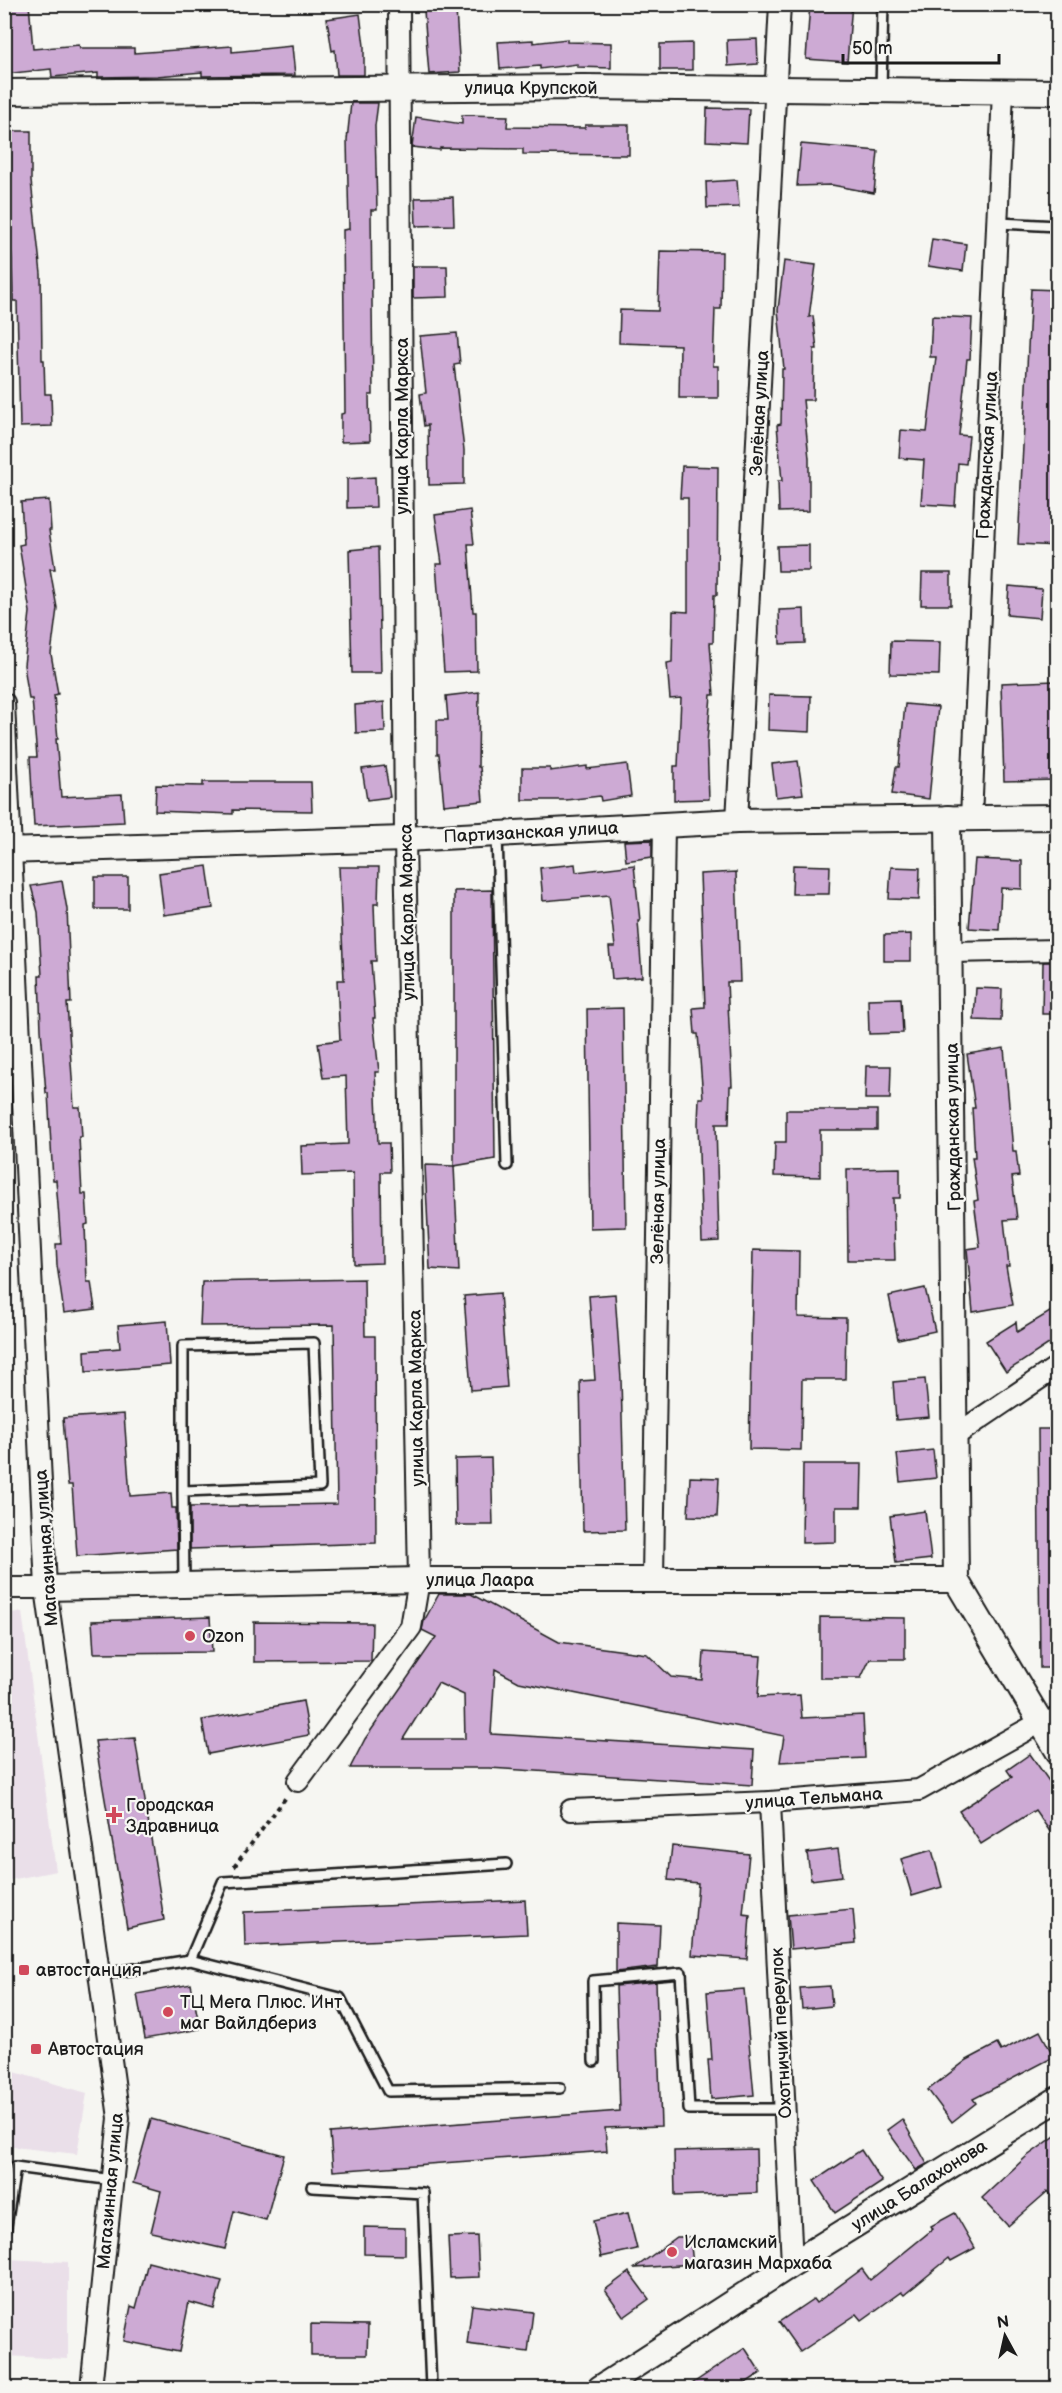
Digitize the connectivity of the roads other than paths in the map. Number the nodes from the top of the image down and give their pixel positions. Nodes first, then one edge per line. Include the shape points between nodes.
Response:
1 (399, 4) edge
2 (780, 4) edge
3 (883, 4) edge
4 (400, 88) junction
5 (776, 88) junction
6 (881, 90) junction
7 (1003, 91) junction
8 (4, 92) edge
9 (1058, 92) edge
10 (998, 223) junction
11 (1058, 226) edge
12 (4, 703) edge
13 (1058, 817) edge
14 (959, 818) junction
15 (737, 821) junction
16 (664, 824) junction
17 (497, 834) junction
18 (405, 839) junction
19 (8, 850) edge
20 (1058, 950) edge
21 (951, 952) junction
22 (507, 1165) dead end
23 (1058, 1366) edge
24 (956, 1435) junction
25 (183, 1491) junction
26 (653, 1579) junction
27 (419, 1580) junction
28 (956, 1580) junction
29 (184, 1586) junction
30 (4, 1588) edge
31 (46, 1588) junction
32 (1048, 1717) edge
33 (1058, 1751) edge
34 (298, 1781) road end
35 (770, 1803) junction
36 (571, 1810) dead end
37 (506, 1864) dead end
38 (190, 1960) junction
39 (98, 1975) junction
40 (594, 2061) dead end
41 (560, 2088) dead end
42 (1058, 2099) edge
43 (784, 2109) junction
44 (113, 2180) junction
45 (312, 2187) dead end
46 (8, 2195) edge
47 (4, 2240) edge
48 (792, 2264) junction
49 (91, 2388) edge
50 (431, 2388) edge
51 (600, 2388) edge

1 - 4 street, улица Карла Маркса
2 - 5 street, Зелёная улица
3 - 6 lane
4 - 5 street, улица Крупской
4 - 8 street, улица Крупской
4 - 18 street, улица Карла Маркса
5 - 6 street, улица Крупской
5 - 15 street, Зелёная улица
6 - 7 street, улица Крупской
7 - 9 street, улица Крупской
7 - 10 street, Гражданская улица
10 - 11 lane
10 - 14 street, Гражданская улица
12 - 19 street, Магазинная улица
13 - 14 street, Партизанская улица
14 - 15 street, Партизанская улица
14 - 21 street, Гражданская улица
15 - 16 street, Партизанская улица
16 - 17 street, Партизанская улица
16 - 26 street, Зелёная улица
17 - 18 street, Партизанская улица
17 - 22 lane
18 - 19 street, Партизанская улица
18 - 27 street, улица Карла Маркса
19 - 31 street, Магазинная улица
20 - 21 street
21 - 24 street, Гражданская улица
23 - 24 street
24 - 28 street, Гражданская улица
25 - 25 lane via 320,1486 314,1343 183,1346
25 - 29 lane
26 - 27 street, улица Лаара
26 - 28 street, улица Лаара
27 - 29 street, улица Лаара
27 - 34 street, улица Карла Маркса via 411,1627
28 - 32 street
29 - 31 street, улица Лаара
30 - 31 street, улица Лаара
31 - 39 street, Магазинная улица
32 - 33 street
32 - 35 street, улица Тельмана via 919,1790
35 - 36 street, улица Тельмана
35 - 43 street, Охотничий переулок
37 - 38 lane via 223,1882
38 - 39 lane
38 - 41 lane via 340,1998 388,2091
39 - 44 street, Магазинная улица via 119,2118
40 - 43 lane via 593,1980 681,1973 689,2109
42 - 48 street, улица Балахонова
43 - 48 street, Охотничий переулок
44 - 46 lane via 15,2167
44 - 49 street, Магазинная улица
45 - 50 lane via 423,2193
46 - 47 lane
48 - 51 street, улица Балахонова

